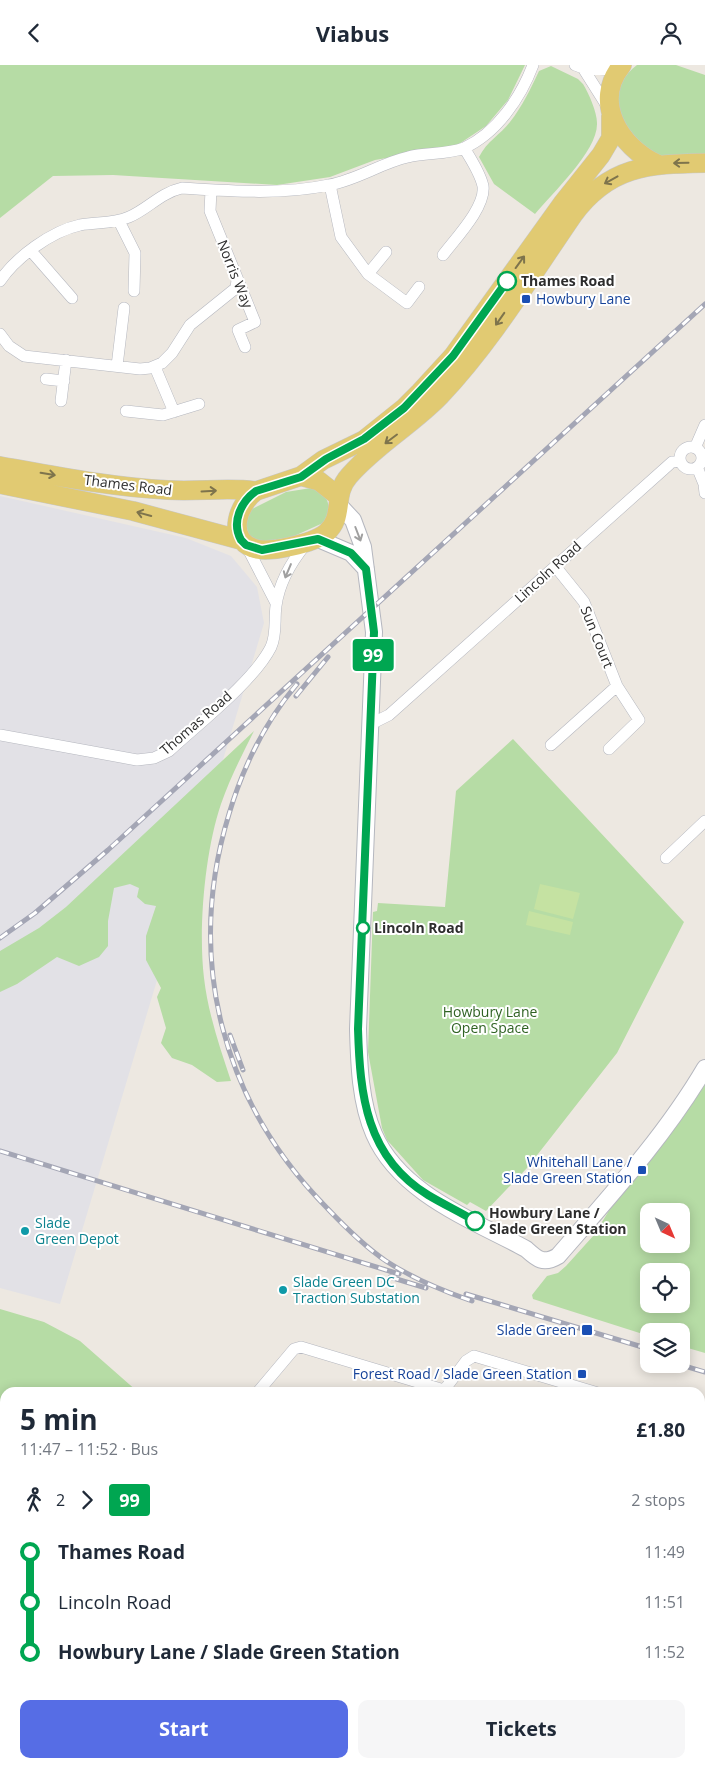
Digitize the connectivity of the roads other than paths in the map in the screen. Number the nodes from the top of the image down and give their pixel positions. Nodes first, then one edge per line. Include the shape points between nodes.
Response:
1 (534, 65) edge
2 (579, 67) edge
3 (619, 68) edge
4 (610, 112) junction
5 (464, 148) junction
6 (705, 163) edge
7 (657, 164) junction
8 (330, 185) junction
9 (211, 190) junction
10 (119, 221) junction
11 (31, 251) junction
12 (386, 252) dead end
13 (443, 255) dead end
14 (368, 274) junction
15 (237, 280) junction
16 (0, 281) edge
17 (419, 287) dead end
18 (134, 291) dead end
19 (72, 298) dead end
20 (124, 308) dead end
21 (1, 339) edge
22 (245, 347) dead end
23 (66, 360) junction
24 (117, 366) junction
25 (156, 367) junction
26 (46, 379) dead end
27 (64, 381) junction
28 (61, 401) dead end
29 (199, 404) dead end
30 (126, 411) dead end
31 (174, 412) junction
32 (705, 425) edge
33 (695, 447) junction
34 (680, 461) junction
35 (701, 465) edge
36 (0, 466) edge
37 (301, 477) junction
38 (0, 484) edge
39 (256, 491) junction
40 (705, 493) edge
41 (339, 500) junction
42 (312, 540) junction
43 (244, 543) junction
44 (555, 566) junction
45 (366, 569) junction
46 (276, 603) junction
47 (617, 686) junction
48 (371, 724) junction
49 (0, 735) edge
50 (551, 745) dead end
51 (609, 749) dead end
52 (705, 821) edge
53 (666, 858) dead end
54 (705, 1068) edge
55 (262, 1387) edge
56 (430, 1387) edge
57 (446, 1387) edge
58 (566, 1387) edge

1 - 5 street via 510,109
2 - 3 street
2 - 4 street
3 - 4 main road, Thames Road via 610,86
4 - 7 main road via 626,143 637,154
37 -> 4 main road, Thames Road via 385,424 453,356 601,155 611,138
5 - 8 street via 407,157
5 - 13 street via 480,178 482,197 477,209
6 -> 7 main road
7 -> 41 main road via 623,173 590,194 461,372 423,413 355,469 342,485
8 - 9 street via 281,191
8 - 14 street via 341,237
9 - 10 street via 182,188 169,191 136,214
9 - 15 street, Norris Way via 210,211
10 - 11 street via 59,231
10 - 18 street via 135,253
11 - 16 street
11 - 19 street
12 - 14 street
14 - 17 street via 407,303
15 - 22 street, Norris Way via 255,322 238,330
15 - 25 street via 236,288 190,325 168,358
20 - 24 street
21 - 23 street via 24,356
23 - 24 street
23 - 27 street
24 - 25 street
25 - 31 street
26 - 27 street
27 - 28 street
29 - 31 street
30 - 31 street via 163,415
32 - 33 street
33 - 34 street, Lincoln Road via 684,448
33 - 35 street via 701,452
34 - 35 street via 687,469
34 - 44 street, Lincoln Road via 672,462
35 - 40 street
36 -> 39 main road, Thames Road via 130,487
37 - 39 main road, Thames Road
37 - 41 main road via 320,481
43 -> 38 main road, Thames Road via 133,511
39 - 43 main road via 240,510 236,526
41 - 42 main road via 333,524 327,533
41 -> 45 street via 353,520 363,547
42 - 43 main road, Thames Road via 262,550
42 - 45 street via 351,553
42 -> 46 street, Thomas Road via 291,563
43 - 46 street, Thomas Road
44 - 47 street, Sun Court via 584,602
44 - 48 street, Lincoln Road via 388,715
45 - 48 street via 374,632
46 - 49 street, Thomas Road via 275,634 259,667 168,751 154,758 137,760
47 - 50 street
47 - 51 street, Sun Court via 639,720
48 - 54 street via 358,1029 359,1073 373,1132 386,1156 410,1181 545,1262 558,1256 615,1189 672,1119
52 - 53 street
55 - 56 street via 294,1349 301,1347
57 - 58 street via 466,1361 478,1357

